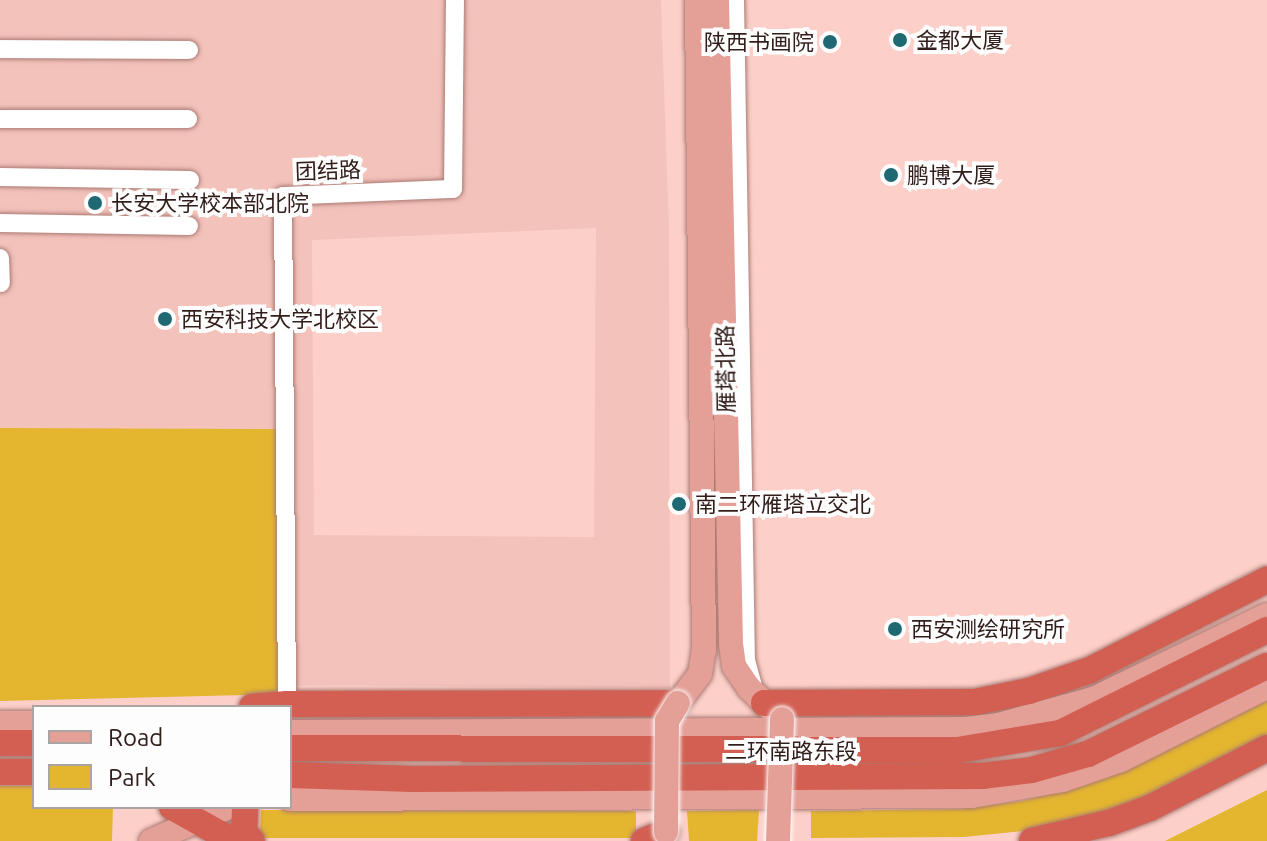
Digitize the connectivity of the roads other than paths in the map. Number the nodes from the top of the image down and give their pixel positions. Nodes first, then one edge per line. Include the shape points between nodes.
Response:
1 (455, 0) edge
2 (697, 0) edge
3 (717, 0) edge
4 (735, 0) edge
5 (0, 49) edge
6 (189, 50) dead end
7 (0, 119) edge
8 (188, 119) dead end
9 (0, 177) edge
10 (190, 180) dead end
11 (0, 223) edge
12 (189, 226) dead end
13 (0, 258) edge
14 (1, 283) edge
15 (1267, 580) edge
16 (1267, 593) edge
17 (1267, 615) edge
18 (1267, 630) edge
19 (1267, 666) edge
20 (1267, 687) edge
21 (678, 703) junction
22 (287, 704) junction
23 (275, 705) edge
24 (767, 706) junction
25 (0, 723) edge
26 (32, 723) edge
27 (292, 732) edge
28 (0, 743) edge
29 (32, 743) edge
30 (292, 748) edge
31 (1267, 748) edge
32 (1267, 760) edge
33 (0, 772) edge
34 (32, 772) edge
35 (292, 775) edge
36 (292, 799) edge
37 (176, 809) edge
38 (225, 809) edge
39 (245, 809) edge
40 (199, 821) junction
41 (660, 838) edge
42 (151, 841) edge
43 (233, 841) edge
44 (252, 841) edge
45 (778, 841) edge
46 (1032, 841) edge
47 (1091, 841) edge

1 - 22 street, 团结路 via 453,189 283,196
2 - 21 main road, 雁塔北路 via 704,650 700,674
3 - 24 main road, 雁塔北路 via 731,644 734,666
4 - 24 street via 746,660
5 - 6 street
7 - 8 street
9 - 10 street
11 - 12 street
13 - 14 street
15 - 24 highway via 1090,670 1029,691 975,702
16 - 24 highway via 1110,675 1028,703 982,711 809,713
17 - 27 main road via 1093,699 998,725
18 - 30 highway, 二环南路东段 via 1060,733 958,750
19 - 35 highway, 二环南路东段 via 1088,754 1032,770 982,776
20 - 36 main road via 1121,760 1063,780 972,796
21 - 22 highway
21 - 41 main road, 雁塔北路, bridge via 667,721
22 - 23 highway
24 - 45 main road, bridge
25 - 26 main road
28 - 29 highway
31 - 46 highway via 1150,808
32 - 47 highway via 1152,819
33 - 34 highway
37 - 40 highway
38 - 40 main road
39 - 44 highway via 244,833
40 - 42 main road
40 - 43 highway

